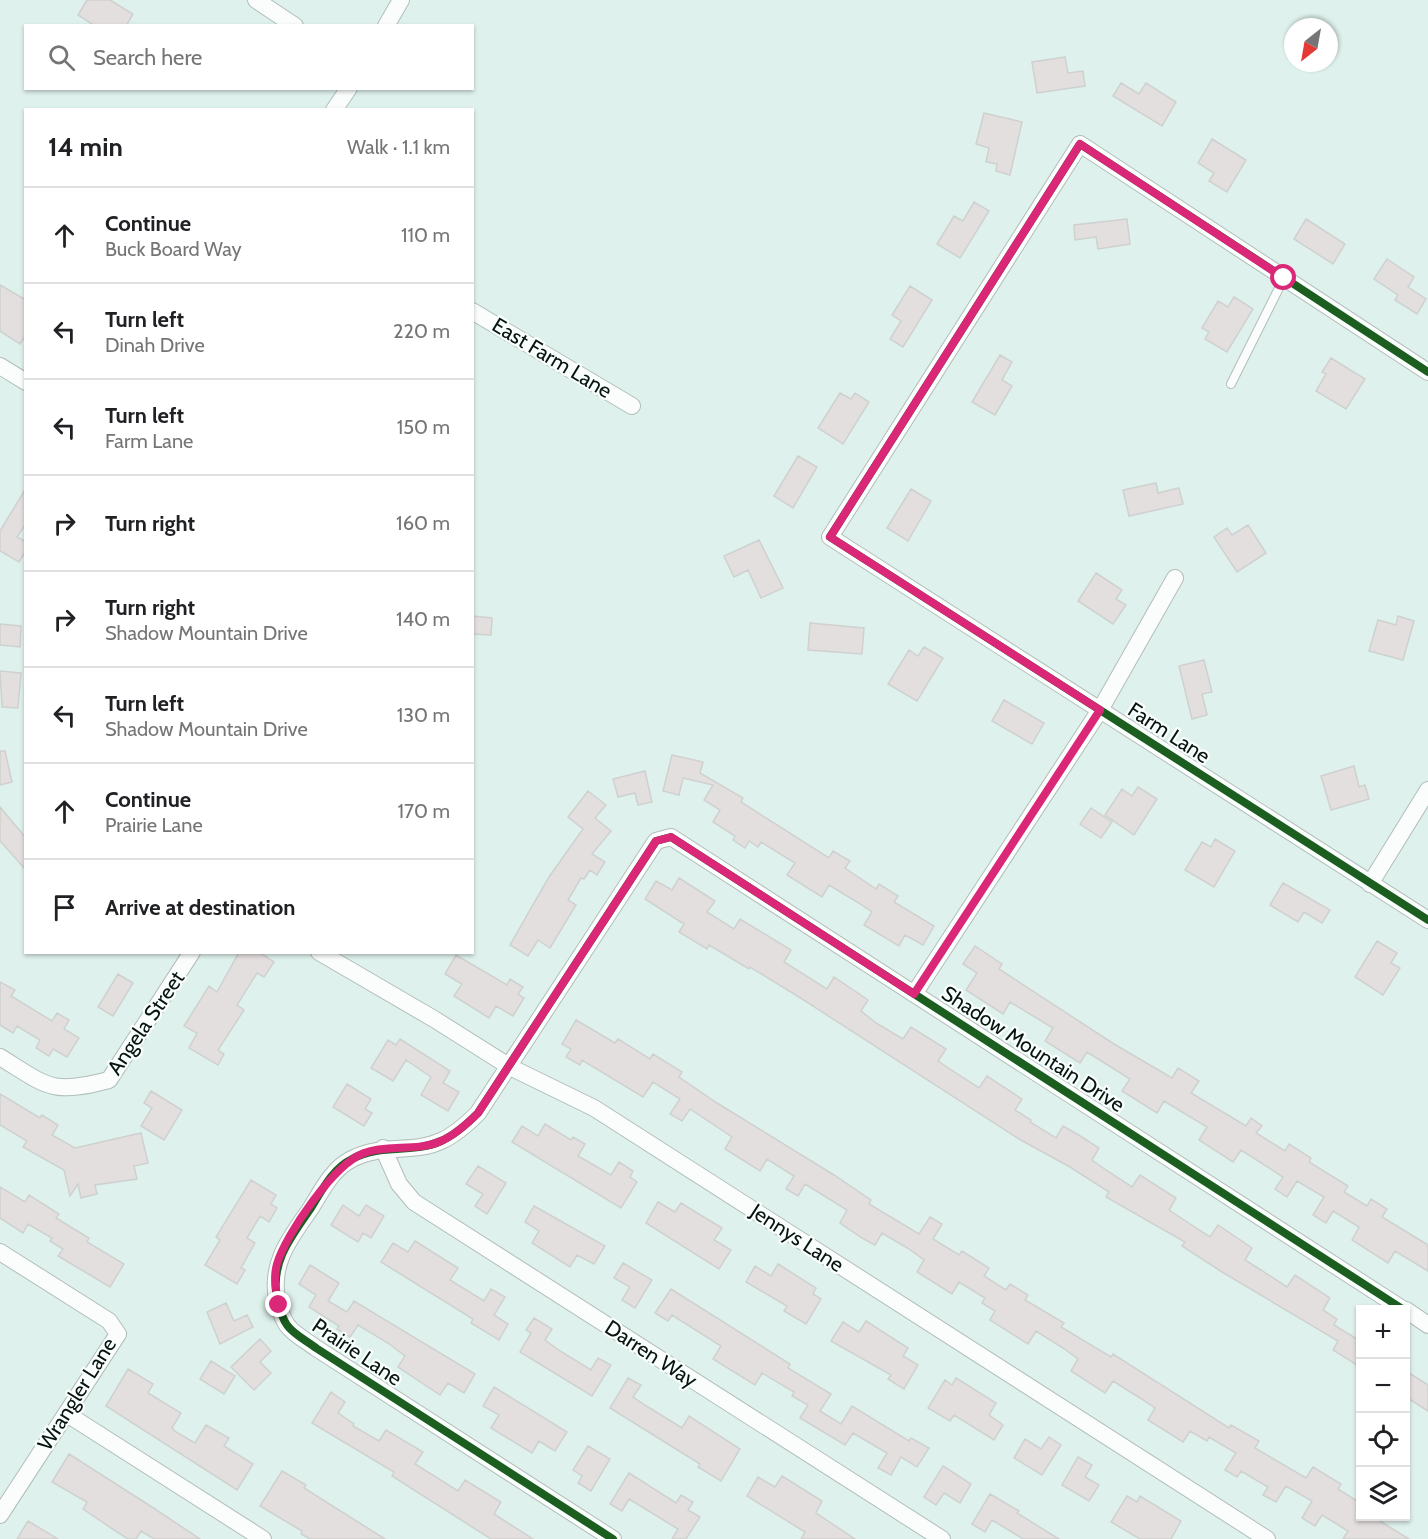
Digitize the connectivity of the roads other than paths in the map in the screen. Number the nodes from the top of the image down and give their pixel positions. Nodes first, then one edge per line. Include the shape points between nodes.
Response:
1 (256, 0) edge
2 (401, 0) edge
3 (292, 24) edge
4 (387, 24) edge
5 (349, 90) edge
6 (335, 108) edge
7 (1284, 278) junction
8 (474, 311) edge
9 (0, 366) edge
10 (1428, 372) edge
11 (24, 381) edge
12 (1230, 384) dead end
13 (632, 406) dead end
14 (1175, 578) dead end
15 (1100, 710) junction
16 (1428, 790) edge
17 (1370, 884) junction
18 (1428, 920) edge
19 (191, 954) edge
20 (322, 954) edge
21 (914, 994) junction
22 (0, 1057) edge
23 (510, 1067) junction
24 (383, 1148) junction
25 (0, 1252) edge
26 (1397, 1305) edge
27 (1410, 1313) edge
28 (1428, 1325) edge
29 (67, 1414) junction
30 (0, 1515) edge
31 (262, 1539) edge
32 (614, 1539) edge
33 (942, 1539) edge
34 (1267, 1539) edge

1 - 3 street
2 - 4 street
5 - 6 street
7 - 10 street
7 - 12 lane
7 - 15 street, Farm Lane via 1080,144 830,537
8 - 13 street, East Farm Lane
9 - 11 street
14 - 15 street
15 - 17 street, Farm Lane
15 - 21 street
16 - 17 street
17 - 18 street, Farm Lane
19 - 22 street, Angela Street via 109,1080 70,1090 46,1085
20 - 23 street, Jennys Lane
21 - 23 street, Shadow Mountain Drive via 671,837 650,846
21 - 26 street, Shadow Mountain Drive
23 - 24 street, Prairie Lane via 478,1113 441,1142
23 - 34 street, Jennys Lane via 594,1108
24 - 32 street, Prairie Lane via 349,1160 332,1175 284,1249 276,1266 275,1286 287,1325 315,1348
24 - 33 street, Darren Way via 399,1184 414,1202
25 - 29 street, Wrangler Lane via 109,1321 118,1334
27 - 28 street, Shadow Mountain Drive
29 - 30 street, Wrangler Lane
29 - 31 street

